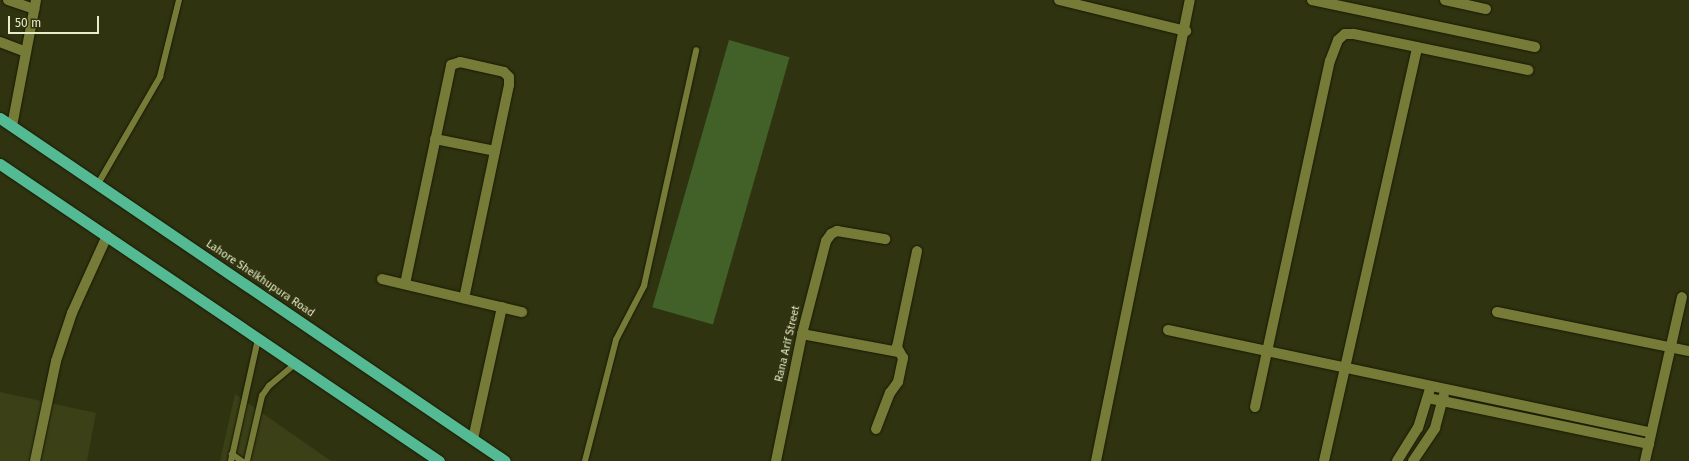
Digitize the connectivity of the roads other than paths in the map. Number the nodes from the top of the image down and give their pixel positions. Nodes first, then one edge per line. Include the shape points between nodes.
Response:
1 (8, 0) edge
2 (180, 0) edge
3 (1059, 0) edge
4 (1190, 0) edge
5 (1312, 0) edge
6 (1445, 0) edge
7 (35, 5) edge
8 (1486, 9) dead end
9 (1186, 31) junction
10 (0, 42) edge
11 (1417, 47) junction
12 (1535, 47) dead end
13 (696, 51) dead end
14 (26, 52) junction
15 (1528, 70) dead end
16 (0, 118) edge
17 (12, 126) junction
18 (435, 139) junction
19 (495, 151) junction
20 (0, 164) edge
21 (98, 184) junction
22 (107, 236) junction
23 (885, 238) dead end
24 (917, 251) dead end
25 (382, 279) dead end
26 (405, 284) junction
27 (464, 298) junction
28 (1682, 298) dead end
29 (502, 307) junction
30 (522, 312) dead end
31 (1497, 312) dead end
32 (1168, 330) dead end
33 (802, 334) junction
34 (258, 339) junction
35 (1670, 347) junction
36 (1266, 351) junction
37 (1689, 351) edge
38 (898, 352) junction
39 (295, 364) junction
40 (1346, 367) junction
41 (1430, 385) junction
42 (1445, 388) junction
43 (1428, 398) junction
44 (1442, 400) junction
45 (1255, 406) dead end
46 (876, 429) dead end
47 (473, 439) junction
48 (1650, 439) junction
49 (232, 454) junction
50 (35, 461) edge
51 (230, 461) edge
52 (242, 461) edge
53 (247, 461) edge
54 (439, 461) edge
55 (505, 461) edge
56 (585, 461) edge
57 (776, 461) edge
58 (1096, 461) edge
59 (1324, 461) edge
60 (1396, 461) edge
61 (1413, 461) edge
62 (1645, 461) edge

1 - 7 street
2 - 21 lane via 162,72
3 - 9 street
4 - 9 street
5 - 12 street
6 - 8 street
7 - 14 street
9 - 58 street
10 - 14 street
11 - 15 street
11 - 36 street via 1350,33 1341,36 1335,44
11 - 40 street
13 - 56 lane via 644,286 616,340
14 - 17 street
16 - 17 highway, Lahore Sheikhupura Road
17 - 21 highway, Lahore Sheikhupura Road
18 - 19 street
18 - 19 street via 450,66 454,62 460,62 504,72 509,77
18 - 26 street
19 - 27 street
20 - 22 highway
21 - 47 highway, Lahore Sheikhupura Road
22 - 34 highway
22 - 50 street via 72,313 56,361
23 - 33 street, Rana Arif Street via 837,231 831,234 826,241
24 - 38 street
25 - 26 street
26 - 27 street
27 - 29 street
28 - 35 street
29 - 30 street
29 - 47 street
31 - 35 street
32 - 36 street
33 - 38 street
33 - 57 street, Rana Arif Street
34 - 39 highway
34 - 49 lane
35 - 37 street
35 - 48 street
36 - 40 street
36 - 45 street
38 - 46 street via 903,358 898,382 890,393
39 - 53 lane via 269,386 262,396
39 - 54 highway
40 - 41 street
40 - 59 street
41 - 42 street
41 - 43 street
42 - 44 street
42 - 48 street
43 - 44 street
43 - 60 street via 1418,428
44 - 48 street
44 - 61 street via 1434,428
47 - 55 highway, Lahore Sheikhupura Road
48 - 62 street
49 - 51 lane
49 - 52 lane

